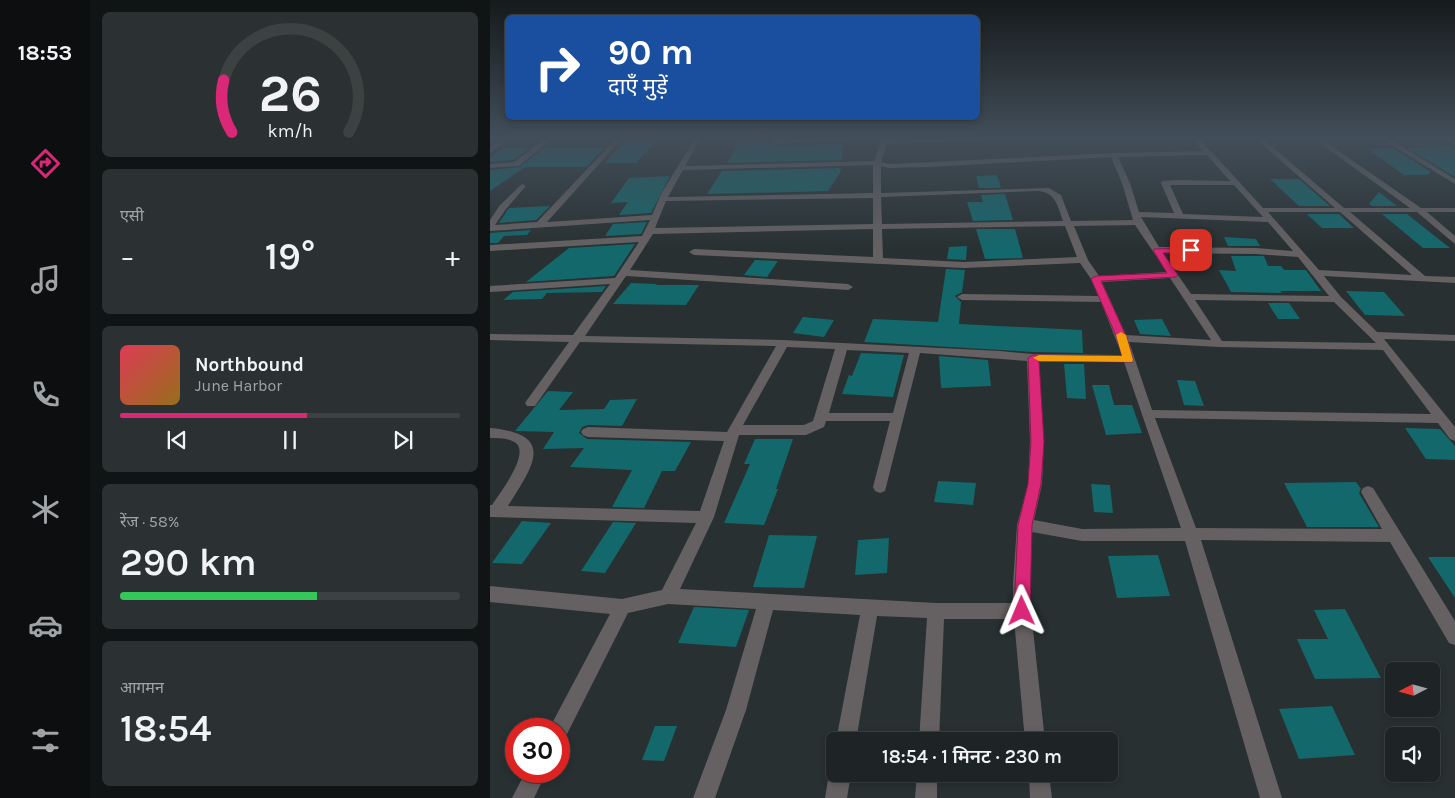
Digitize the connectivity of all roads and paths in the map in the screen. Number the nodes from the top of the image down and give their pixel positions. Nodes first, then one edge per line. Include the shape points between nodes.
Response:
1 (585, 175) edge
2 (677, 175) edge
3 (877, 175) edge
4 (1123, 175) edge
5 (1229, 175) edge
6 (1302, 175) edge
7 (1369, 175) edge
8 (1444, 175) edge
9 (1455, 182) edge
10 (1236, 183) junction
11 (522, 186) dead end
12 (877, 195) junction
13 (663, 199) junction
14 (1260, 210) junction
15 (1343, 210) junction
16 (1419, 210) junction
17 (1455, 210) edge
18 (1179, 215) junction
19 (656, 217) junction
20 (1137, 218) junction
21 (1269, 220) junction
22 (1067, 223) junction
23 (540, 224) junction
24 (490, 227) edge
25 (877, 227) junction
26 (647, 235) junction
27 (1455, 241) edge
28 (490, 248) edge
29 (1157, 250) junction
30 (694, 252) dead end
31 (1301, 254) junction
32 (1083, 260) junction
33 (878, 262) junction
34 (1315, 273) junction
35 (1173, 275) junction
36 (621, 277) junction
37 (1096, 279) junction
38 (1423, 279) junction
39 (1455, 280) edge
40 (848, 288) dead end
41 (490, 289) edge
42 (962, 297) dead end
43 (1188, 297) junction
44 (1104, 299) junction
45 (1337, 299) junction
46 (1372, 335) junction
47 (490, 337) edge
48 (1122, 338) junction
49 (1455, 338) edge
50 (578, 339) junction
51 (783, 343) junction
52 (1219, 344) junction
53 (842, 346) junction
54 (1386, 347) junction
55 (915, 350) junction
56 (1033, 358) junction
57 (1128, 360) junction
58 (531, 403) dead end
59 (1147, 414) junction
60 (822, 417) junction
61 (898, 417) junction
62 (1442, 419) junction
63 (588, 432) dead end
64 (490, 433) edge
65 (733, 433) junction
66 (1454, 434) edge
67 (880, 487) dead end
68 (1368, 492) dead end
69 (493, 511) edge
70 (706, 517) junction
71 (1025, 525) junction
72 (1191, 534) junction
73 (1393, 536) junction
74 (490, 594) edge
75 (668, 596) junction
76 (766, 603) junction
77 (622, 608) junction
78 (870, 608) junction
79 (1022, 611) junction
80 (936, 612) junction
81 (1455, 637) edge
82 (565, 718) edge
83 (848, 732) edge
84 (929, 732) edge
85 (1034, 732) edge
86 (839, 782) edge
87 (927, 782) edge
88 (1040, 782) edge
89 (531, 783) edge
90 (523, 798) edge
91 (704, 798) edge
92 (836, 798) edge
93 (926, 798) edge
94 (1041, 798) edge
95 (1271, 798) edge

1 - 23 street
2 - 13 street
3 - 12 street
4 - 20 street
5 - 10 street
6 - 15 street
7 - 16 street
8 - 9 street
10 - 14 street
10 - 18 street via 1165,183
11 - 24 street
12 - 13 street
12 - 22 street via 1049,190 1057,195
12 - 25 street
13 - 19 street
14 - 15 street
14 - 21 street
15 - 16 street
15 - 38 street
16 - 17 street
16 - 27 street
18 - 20 street
18 - 21 street
19 - 23 street
19 - 26 street
20 - 22 street
20 - 29 street
21 - 31 street
22 - 25 street
22 - 32 street
23 - 24 street
25 - 26 street
25 - 33 street
26 - 28 street
26 - 36 street
29 - 31 street via 1256,250
29 - 35 street
30 - 33 street
31 - 34 street
32 - 33 street via 964,266
32 - 37 street
34 - 38 street
34 - 45 street
35 - 37 street
35 - 43 street
36 - 40 street
36 - 41 street
36 - 50 street
37 - 44 street
38 - 39 street
42 - 44 street
43 - 45 street
43 - 52 street
44 - 48 street
45 - 46 street
46 - 49 street
46 - 54 street
47 - 50 street
48 - 52 street
48 - 57 street
50 - 51 street
50 - 58 street
51 - 53 street
51 - 65 street
52 - 54 street
53 - 55 street
53 - 60 street
54 - 62 street
55 - 56 street
55 - 61 street
56 - 57 street
56 - 71 street via 1037,442 1035,484
57 - 59 street
59 - 62 street
59 - 72 street
60 - 61 street
60 - 65 street via 820,424 806,430
61 - 67 street
62 - 66 street
63 - 65 street
64 - 69 street via 517,436 526,444 527,454 524,465
65 - 70 street
68 - 73 street
69 - 70 street
70 - 75 street
71 - 72 street via 1082,535
71 - 79 street
72 - 73 street
72 - 95 street
73 - 81 street
74 - 77 street
75 - 76 street
75 - 77 street
76 - 78 street
76 - 91 street via 736,710
77 - 82 street
78 - 80 street
78 - 83 street
79 - 80 street
79 - 85 street
80 - 84 street
86 - 92 street
87 - 93 street
88 - 94 street
89 - 90 street

